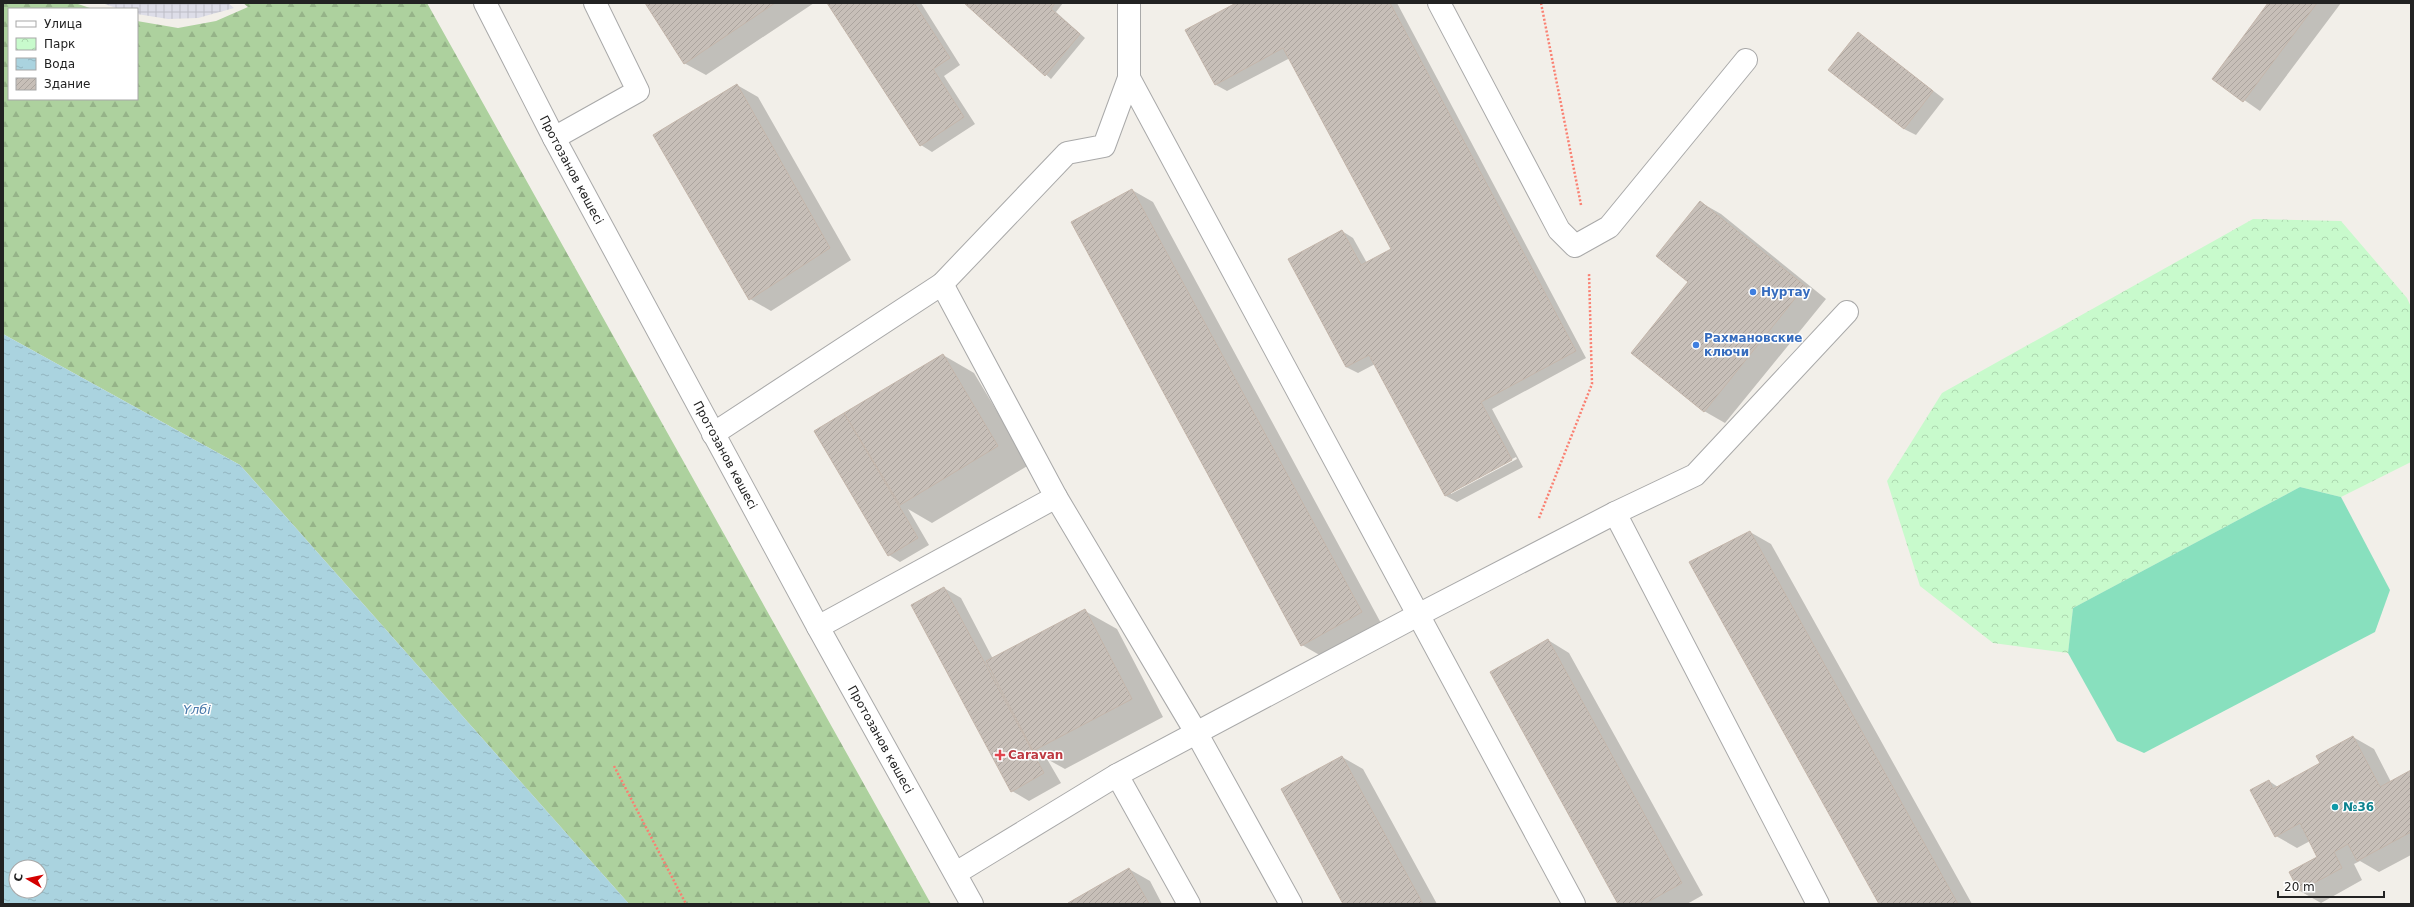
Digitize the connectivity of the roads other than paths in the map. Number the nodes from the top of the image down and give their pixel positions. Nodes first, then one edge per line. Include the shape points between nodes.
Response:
1 (485, 3) edge
2 (595, 3) edge
3 (1129, 3) edge
4 (1439, 3) edge
5 (1746, 60) dead end
6 (1129, 78) junction
7 (554, 138) junction
8 (942, 284) junction
9 (1847, 312) dead end
10 (714, 434) junction
11 (1056, 497) junction
12 (1615, 513) junction
13 (1418, 615) junction
14 (818, 628) junction
15 (1197, 734) junction
16 (1117, 775) junction
17 (956, 874) junction
18 (972, 904) edge
19 (1189, 904) edge
20 (1291, 904) edge
21 (1574, 904) edge
22 (1818, 904) edge

1 - 7 street, Протозанов көшесі
2 - 7 street via 638,91
3 - 6 street
4 - 5 street via 1559,230 1575,246 1609,227
6 - 8 street via 1104,146 1067,153
6 - 13 street
7 - 10 street, Протозанов көшесі
8 - 10 street
8 - 11 street
9 - 12 street via 1695,475
10 - 14 street, Протозанов көшесі
11 - 14 street
11 - 15 street
12 - 13 street
12 - 22 street
13 - 15 street
13 - 21 street
14 - 17 street, Протозанов көшесі
15 - 16 street
15 - 20 street
16 - 17 street
16 - 19 street
17 - 18 street, Протозанов көшесі

